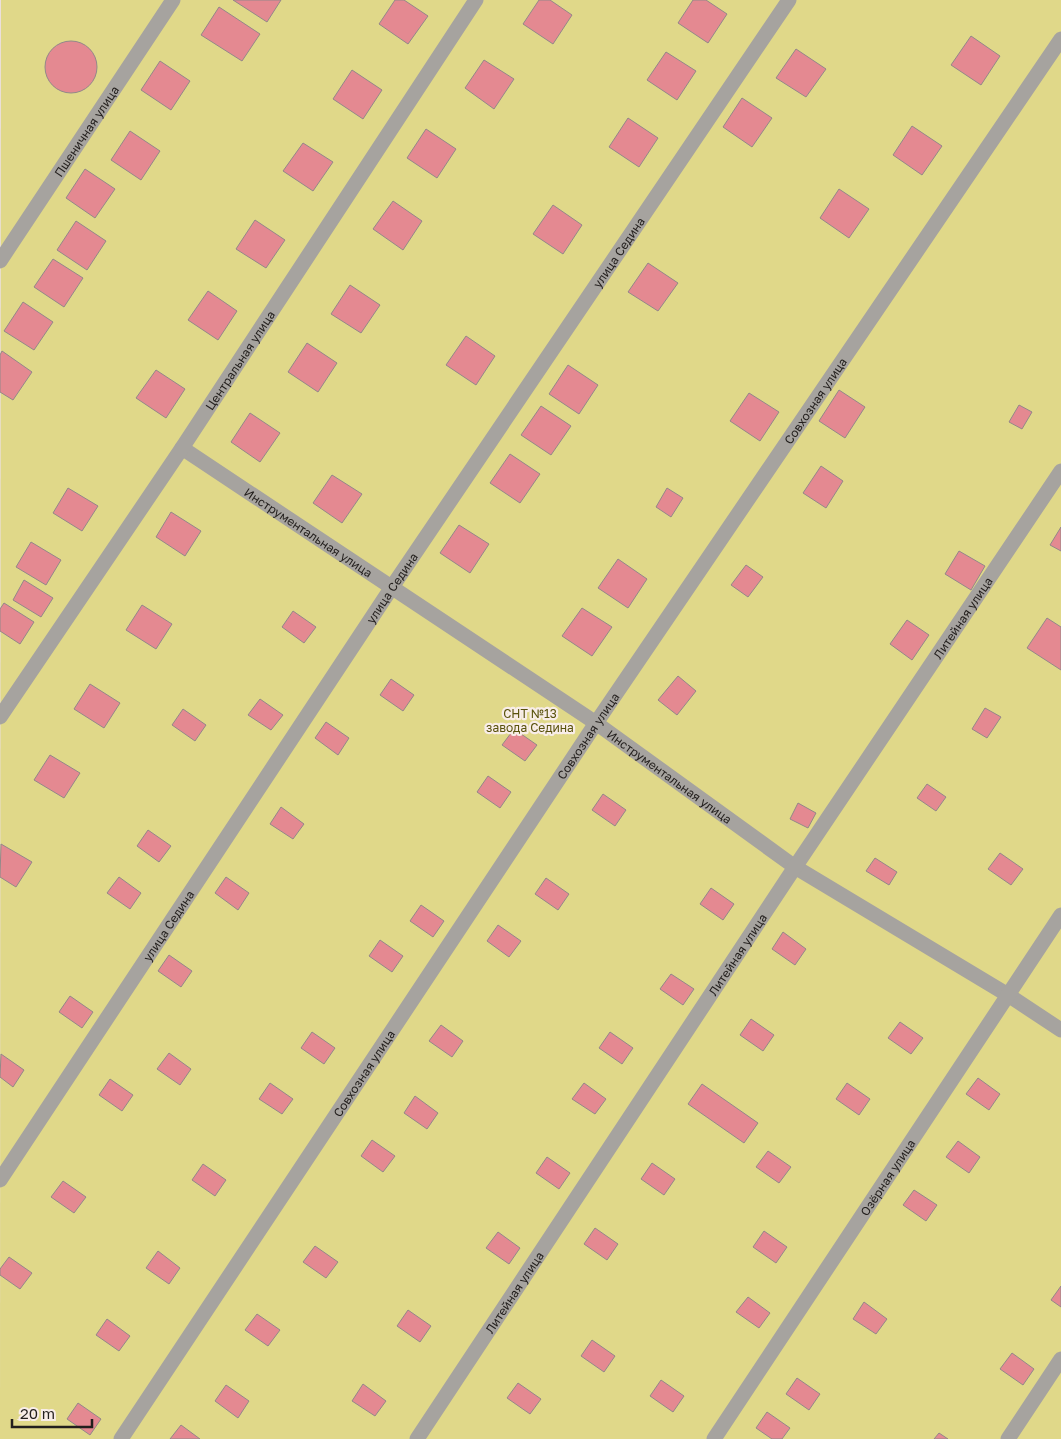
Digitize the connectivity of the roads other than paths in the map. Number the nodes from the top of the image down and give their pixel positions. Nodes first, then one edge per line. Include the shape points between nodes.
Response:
1 (173, 0) edge
2 (476, 0) edge
3 (789, 0) edge
4 (1061, 39) edge
5 (0, 261) edge
6 (182, 448) junction
7 (1061, 471) edge
8 (392, 587) junction
9 (0, 717) edge
10 (596, 723) junction
11 (795, 868) junction
12 (1061, 915) edge
13 (1008, 995) junction
14 (1061, 1030) edge
15 (0, 1180) edge
16 (1061, 1359) edge
17 (121, 1439) edge
18 (417, 1439) edge
19 (714, 1439) edge
20 (1008, 1439) edge

1 - 5 street, Пшеничная улица
2 - 6 street, Центральная улица
3 - 8 street, улица Седина
4 - 10 street, Совхозная улица
6 - 8 street, Инструментальная улица
6 - 9 street, Центральная улица
7 - 11 street, Литейная улица
8 - 10 street, Инструментальная улица
8 - 15 street, улица Седина
10 - 11 street, Инструментальная улица
10 - 17 street, Совхозная улица
11 - 13 street, Инструментальная улица
11 - 18 street, Литейная улица
12 - 13 street, Озёрная улица
13 - 14 street, Инструментальная улица
13 - 19 street, Озёрная улица
16 - 20 street

